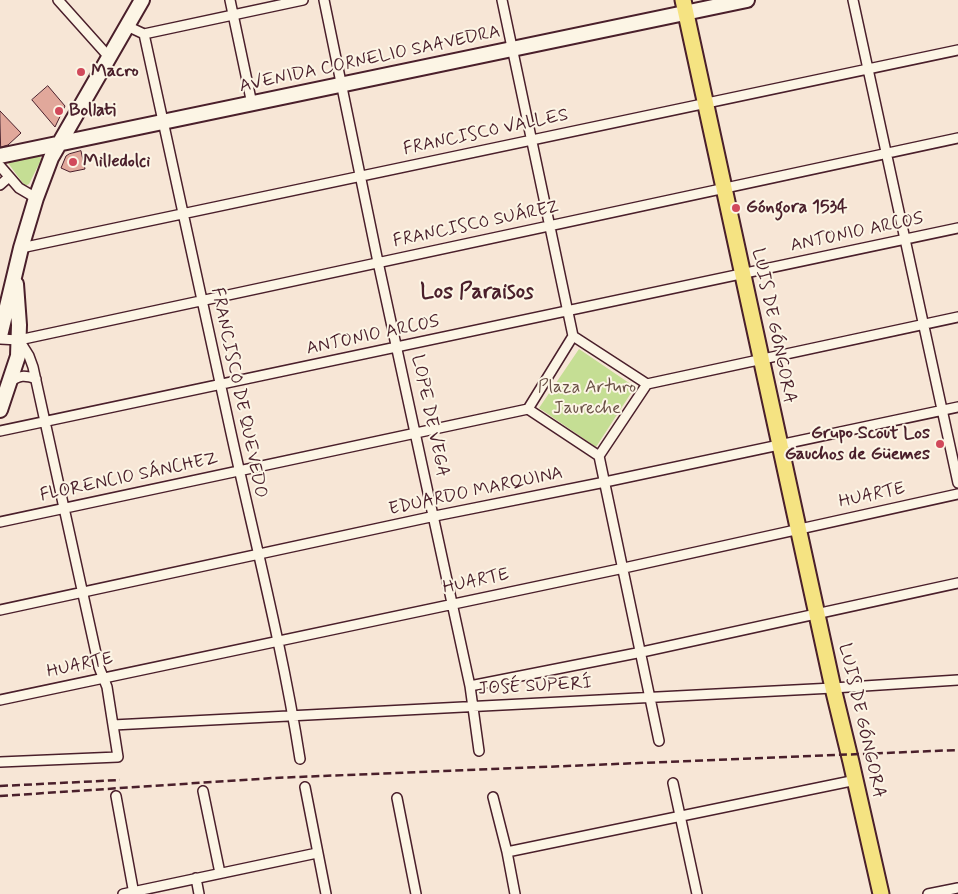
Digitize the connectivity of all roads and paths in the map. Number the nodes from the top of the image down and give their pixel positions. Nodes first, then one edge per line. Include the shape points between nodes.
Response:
1 (58, 0) edge
2 (142, 0) edge
3 (230, 0) edge
4 (303, 0) edge
5 (324, 0) edge
6 (502, 0) edge
7 (747, 0) edge
8 (854, 0) edge
9 (685, 6) edge
10 (233, 15) junction
11 (127, 26) junction
12 (144, 34) junction
13 (512, 49) junction
14 (958, 50) edge
15 (109, 57) junction
16 (868, 70) junction
17 (341, 85) junction
18 (706, 103) junction
19 (252, 104) junction
20 (164, 122) junction
21 (958, 138) edge
22 (532, 140) junction
23 (58, 144) junction
24 (887, 154) junction
25 (0, 156) edge
26 (0, 166) edge
27 (361, 176) junction
28 (9, 177) junction
29 (0, 185) edge
30 (723, 188) junction
31 (36, 198) junction
32 (183, 214) junction
33 (550, 227) junction
34 (958, 228) edge
35 (905, 240) junction
36 (21, 248) junction
37 (378, 262) junction
38 (15, 268) junction
39 (744, 274) junction
40 (201, 301) junction
41 (567, 311) junction
42 (958, 317) edge
43 (923, 324) junction
44 (573, 336) junction
45 (0, 337) edge
46 (19, 340) junction
47 (398, 347) junction
48 (761, 359) junction
49 (36, 379) junction
50 (10, 382) junction
51 (647, 384) junction
52 (220, 385) junction
53 (958, 407) edge
54 (528, 409) junction
55 (0, 410) edge
56 (942, 410) junction
57 (45, 422) junction
58 (0, 431) edge
59 (416, 432) junction
60 (779, 444) junction
61 (600, 456) junction
62 (239, 470) junction
63 (605, 482) junction
64 (958, 483) edge
65 (958, 494) edge
66 (63, 509) junction
67 (435, 516) junction
68 (0, 522) edge
69 (798, 529) junction
70 (258, 555) junction
71 (624, 568) junction
72 (958, 583) edge
73 (82, 592) junction
74 (453, 603) junction
75 (0, 610) edge
76 (816, 614) junction
77 (277, 640) junction
78 (642, 652) junction
79 (103, 678) junction
80 (958, 680) edge
81 (470, 686) junction
82 (833, 688) junction
83 (650, 696) junction
84 (0, 700) edge
85 (474, 706) junction
86 (293, 715) junction
87 (113, 725) junction
88 (659, 741) dead end
89 (479, 752) dead end
90 (300, 759) dead end
91 (0, 762) edge
92 (856, 780) junction
93 (673, 784) dead end
94 (305, 787) dead end
95 (203, 791) dead end
96 (116, 796) dead end
97 (493, 796) dead end
98 (397, 798) dead end
99 (680, 816) junction
100 (507, 852) junction
101 (317, 853) junction
102 (220, 873) junction
103 (196, 878) junction
104 (958, 888) edge
105 (134, 893) edge
106 (123, 894) edge
107 (199, 894) edge
108 (326, 894) edge
109 (416, 894) edge
110 (515, 894) edge
111 (697, 894) edge
112 (881, 894) edge
113 (928, 894) edge

1 - 15 street
2 - 11 main road
3 - 10 street
4 - 10 street
5 - 17 street, LOPE DE VEGA
6 - 13 street
7 - 9 main road, AVENIDA CORNELIO SAAVEDRA
8 - 16 street
9 - 13 main road, AVENIDA CORNELIO SAAVEDRA
9 - 18 main road, LUIS DE GÓNGORA
10 - 12 street
10 - 19 street
11 - 12 street
11 - 15 main road
12 - 20 street, FRANCISCO DE QUEVEDO
13 - 17 main road, AVENIDA CORNELIO SAAVEDRA
13 - 22 street
14 - 16 street, FRANCISCO VALLES
15 - 23 main road
16 - 18 street, FRANCISCO VALLES
16 - 24 street
17 - 19 main road, AVENIDA CORNELIO SAAVEDRA
17 - 27 street, LOPE DE VEGA
18 - 22 street, FRANCISCO VALLES
18 - 30 main road, LUIS DE GÓNGORA
19 - 20 main road, AVENIDA CORNELIO SAAVEDRA
20 - 23 main road, AVENIDA CORNELIO SAAVEDRA
20 - 32 street, FRANCISCO DE QUEVEDO
21 - 24 street, FRANCISCO SUÁREZ
22 - 27 street, FRANCISCO VALLES
22 - 33 street
23 - 25 main road, AVENIDA CORNELIO SAAVEDRA
23 - 31 main road
24 - 30 street, FRANCISCO SUÁREZ
24 - 35 street
26 - 28 street
27 - 32 street, FRANCISCO VALLES
27 - 37 street, LOPE DE VEGA
28 - 29 street
28 - 31 street via 19,188
30 - 33 street, FRANCISCO SUÁREZ
30 - 39 main road, LUIS DE GÓNGORA
31 - 36 main road
32 - 36 street, FRANCISCO VALLES
32 - 40 street, FRANCISCO DE QUEVEDO
33 - 37 street, FRANCISCO SUÁREZ
33 - 41 street
34 - 35 street, ANTONIO ARCOS
35 - 39 street, ANTONIO ARCOS
35 - 43 street
36 - 38 main road
37 - 40 street, FRANCISCO SUÁREZ
37 - 47 street, LOPE DE VEGA
38 - 45 main road
38 - 46 main road
39 - 41 street, ANTONIO ARCOS
39 - 48 main road, LUIS DE GÓNGORA
40 - 46 street, FRANCISCO SUÁREZ
40 - 52 street, FRANCISCO DE QUEVEDO
41 - 44 street
41 - 47 street, ANTONIO ARCOS
42 - 43 street
43 - 48 street
43 - 56 street
44 - 51 street
44 - 54 street
45 - 46 street, FRANCISCO SUÁREZ
46 - 49 street via 29,356
46 - 50 main road
47 - 52 street, ANTONIO ARCOS
47 - 59 street, LOPE DE VEGA
48 - 51 street
48 - 60 main road, LUIS DE GÓNGORA
49 - 50 street via 25,375
49 - 57 street
50 - 55 main road
51 - 61 street
52 - 57 street, ANTONIO ARCOS
52 - 62 street, FRANCISCO DE QUEVEDO
53 - 56 street, EDUARDO MARQUINA
54 - 59 street, FLORENCIO SÁNCHEZ
54 - 61 street
56 - 60 street, EDUARDO MARQUINA
56 - 64 street
57 - 58 street, ANTONIO ARCOS
57 - 66 street
59 - 62 street, FLORENCIO SÁNCHEZ
59 - 67 street, LOPE DE VEGA
60 - 63 street, EDUARDO MARQUINA
60 - 69 main road, LUIS DE GÓNGORA
61 - 63 street
62 - 66 street, FLORENCIO SÁNCHEZ
62 - 70 street, FRANCISCO DE QUEVEDO
63 - 67 street, EDUARDO MARQUINA
63 - 71 street
65 - 69 street, HUARTE
66 - 68 street, FLORENCIO SÁNCHEZ
66 - 73 street
67 - 70 street, EDUARDO MARQUINA
67 - 74 street, LOPE DE VEGA
69 - 71 street, HUARTE
69 - 76 main road, LUIS DE GÓNGORA
70 - 73 street, EDUARDO MARQUINA
70 - 77 street, FRANCISCO DE QUEVEDO
71 - 74 street, HUARTE
71 - 78 street
72 - 76 street
73 - 75 street, EDUARDO MARQUINA
73 - 79 street
74 - 77 street, HUARTE
74 - 81 street, LOPE DE VEGA
76 - 78 street
76 - 82 main road, LUIS DE GÓNGORA
77 - 79 street, HUARTE
77 - 86 street, FRANCISCO DE QUEVEDO
78 - 81 street
78 - 83 street
79 - 84 street, HUARTE
79 - 87 street
80 - 82 street, JOSÉ SUPERÍ
81 - 85 street, LOPE DE VEGA
82 - 83 street, JOSÉ SUPERÍ
82 - 92 main road, LUIS DE GÓNGORA
83 - 85 street, JOSÉ SUPERÍ
83 - 88 street
85 - 86 street, JOSÉ SUPERÍ
85 - 89 street, LOPE DE VEGA
86 - 87 street, JOSÉ SUPERÍ
86 - 90 street, FRANCISCO DE QUEVEDO
87 - 91 street via 118,757
92 - 99 street
92 - 112 main road, LUIS DE GÓNGORA
93 - 99 street
94 - 101 street
95 - 102 street
96 - 105 street
97 - 100 street
98 - 109 street
99 - 100 street
99 - 111 street
100 - 110 street
101 - 102 street
101 - 108 street
102 - 103 street
103 - 105 street
103 - 107 street
104 - 113 street
105 - 106 street

